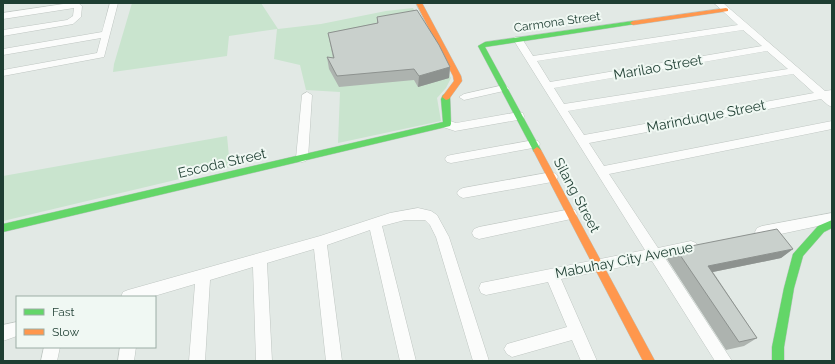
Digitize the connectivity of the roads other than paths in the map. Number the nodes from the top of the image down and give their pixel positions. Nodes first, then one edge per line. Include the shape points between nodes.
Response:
1 (114, 3) edge
2 (419, 3) edge
3 (718, 3) edge
4 (726, 10) junction
5 (3, 16) edge
6 (744, 27) junction
7 (3, 33) edge
8 (106, 34) junction
9 (518, 39) junction
10 (485, 44) joint
11 (768, 48) junction
12 (3, 52) edge
13 (531, 58) junction
14 (796, 71) junction
15 (6, 73) edge
16 (3, 82) edge
17 (548, 86) junction
18 (504, 88) junction
19 (827, 94) edge
20 (307, 95) dead end
21 (464, 97) dead end
22 (832, 103) edge
23 (562, 108) junction
24 (519, 116) junction
25 (447, 124) junction
26 (832, 126) edge
27 (581, 140) junction
28 (534, 144) junction
29 (302, 158) junction
30 (451, 159) dead end
31 (601, 171) junction
32 (552, 177) junction
33 (462, 193) dead end
34 (571, 214) junction
35 (832, 218) edge
36 (375, 223) junction
37 (832, 224) edge
38 (3, 228) edge
39 (479, 233) dead end
40 (747, 235) edge
41 (320, 242) junction
42 (701, 245) edge
43 (654, 254) junction
44 (260, 260) junction
45 (598, 266) junction
46 (552, 275) junction
47 (203, 276) junction
48 (486, 288) dead end
49 (133, 296) edge
50 (16, 329) edge
51 (576, 332) junction
52 (3, 333) edge
53 (52, 348) edge
54 (128, 348) edge
55 (512, 349) dead end
56 (49, 361) edge
57 (126, 361) edge
58 (197, 361) edge
59 (264, 361) edge
60 (334, 361) edge
61 (408, 361) edge
62 (481, 361) edge
63 (589, 361) edge
64 (649, 361) edge
65 (724, 361) edge
66 (778, 361) edge

1 - 8 street
2 - 25 street via 457,76 458,81 445,99
3 - 4 street
4 - 6 street
4 - 9 street, Carmona Street
5 - 7 street via 78,6 77,17 70,22
6 - 11 street
6 - 13 street
8 - 12 street
8 - 15 street via 100,55
9 - 10 street, Carmona Street
9 - 13 street
10 - 18 street, Silang Street via 481,46
11 - 14 street
11 - 17 street, Marilao Street
13 - 17 street
14 - 19 street
14 - 23 street
15 - 16 street
17 - 23 street
18 - 21 street
18 - 24 street, Silang Street
19 - 22 street
19 - 27 street, Marinduque Street
20 - 29 street
23 - 27 street
24 - 25 street via 455,127
24 - 28 street, Silang Street
25 - 29 street, Escoda Street
26 - 31 street
27 - 31 street
28 - 30 street
28 - 32 street, Silang Street
29 - 38 street, Escoda Street
31 - 43 street
32 - 33 street
32 - 34 street, Silang Street
34 - 39 street
34 - 45 street, Silang Street
35 - 40 street
36 - 41 street
36 - 61 street
36 - 62 street via 415,213 427,215 432,219 442,237
37 - 66 street via 821,229 798,254 778,346
41 - 44 street
41 - 60 street
42 - 43 street, Mabuhay City Avenue
43 - 45 street, Mabuhay City Avenue
43 - 65 street
44 - 47 street
44 - 59 street
45 - 46 street, Mabuhay City Avenue
45 - 64 street, Silang Street
46 - 48 street, Mabuhay City Avenue
46 - 51 street
47 - 49 street
47 - 58 street
50 - 52 street
51 - 55 street
51 - 63 street
53 - 56 street
54 - 57 street

